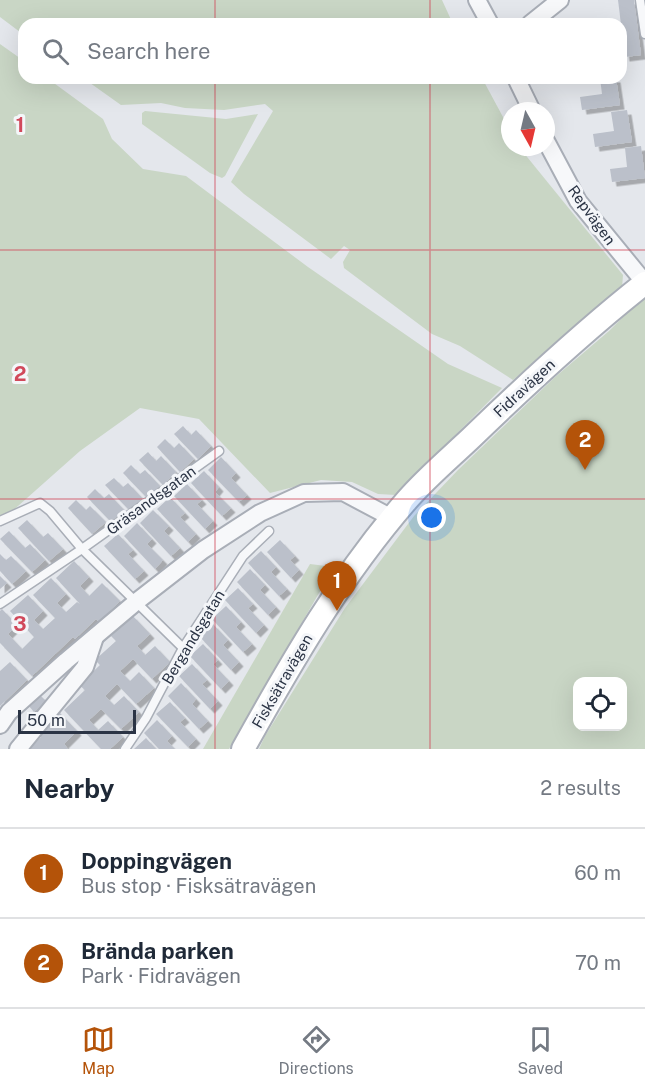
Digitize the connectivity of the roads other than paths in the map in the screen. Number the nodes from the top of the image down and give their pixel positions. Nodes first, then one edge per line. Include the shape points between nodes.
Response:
1 (477, 0) edge
2 (560, 0) edge
3 (640, 0) edge
4 (487, 18) edge
5 (538, 18) edge
6 (645, 34) edge
7 (519, 84) edge
8 (527, 102) edge
9 (554, 156) edge
10 (645, 283) edge
11 (219, 451) dead end
12 (408, 498) joint
13 (392, 518) junction
14 (0, 521) edge
15 (269, 531) dead end
16 (82, 549) junction
17 (136, 602) junction
18 (0, 604) edge
19 (95, 636) junction
20 (183, 648) junction
21 (0, 724) edge
22 (18, 749) edge
23 (124, 749) edge
24 (243, 749) edge

1 - 4 street
2 - 5 street
3 - 6 lane
7 - 8 street
9 - 10 street, Repvägen via 578,201
10 - 12 street, Fidravägen via 585,332
11 - 16 lane, Gräsandsgatan
12 - 13 street, Fisksätravägen
13 - 17 street via 343,492 304,493 228,532
13 - 24 street, Fisksätravägen via 329,601
14 - 16 lane via 40,503
15 - 20 lane, Bergandsgatan via 243,556
16 - 17 lane
16 - 18 lane, Gräsandsgatan
17 - 19 street
17 - 20 lane
19 - 21 street
19 - 22 street via 85,667
20 - 23 lane, Bergandsgatan via 146,718

